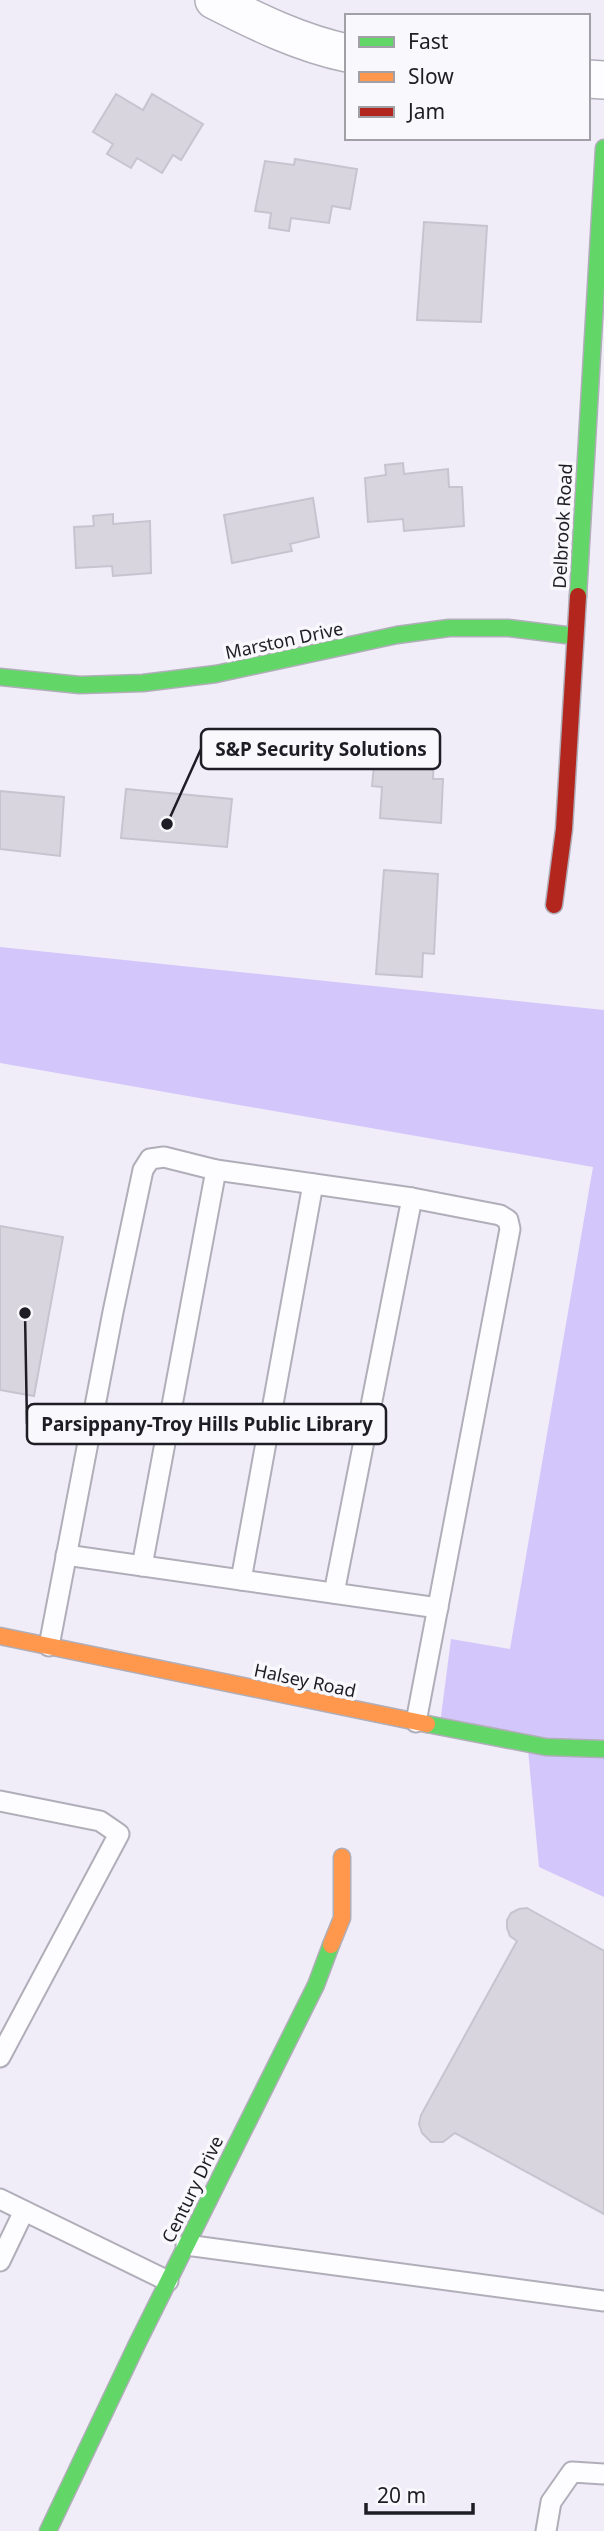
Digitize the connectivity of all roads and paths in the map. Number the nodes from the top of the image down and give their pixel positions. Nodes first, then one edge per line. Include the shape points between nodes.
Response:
1 (214, 0) edge
2 (345, 53) edge
3 (604, 148) edge
4 (575, 636) junction
5 (0, 677) edge
6 (555, 905) dead end
7 (216, 1170) junction
8 (313, 1184) junction
9 (412, 1198) junction
10 (66, 1555) junction
11 (142, 1566) junction
12 (242, 1580) junction
13 (334, 1593) junction
14 (438, 1608) junction
15 (0, 1636) edge
16 (49, 1646) junction
17 (416, 1722) junction
18 (604, 1749) edge
19 (0, 1801) edge
20 (342, 1857) dead end
21 (0, 2057) edge
22 (0, 2199) edge
23 (24, 2211) junction
24 (186, 2245) junction
25 (0, 2261) edge
26 (168, 2281) junction
27 (604, 2301) edge
28 (604, 2474) edge
29 (48, 2531) edge
30 (547, 2531) edge

1 - 2 street via 261,24
3 - 4 street, Delbrook Road
4 - 5 street, Marston Drive via 508,628 449,628 216,674 143,683 80,684
4 - 6 street, Delbrook Road
7 - 8 lane
7 - 10 lane via 155,1157 143,1170
7 - 11 lane
8 - 9 lane
8 - 12 lane
9 - 13 lane
9 - 14 lane via 505,1216 510,1224
10 - 11 lane
10 - 16 lane
11 - 12 lane
12 - 13 lane
13 - 14 lane
14 - 17 lane
15 - 16 street, Halsey Road
16 - 17 street, Halsey Road
17 - 18 street, Halsey Road via 546,1747
19 - 21 lane via 100,1821 119,1834
20 - 24 street, Century Drive via 342,1918 316,1985
22 - 23 lane
23 - 25 lane
23 - 26 lane
24 - 26 street, Century Drive
24 - 27 lane
26 - 29 street, Century Drive
28 - 30 lane via 572,2472 551,2502

